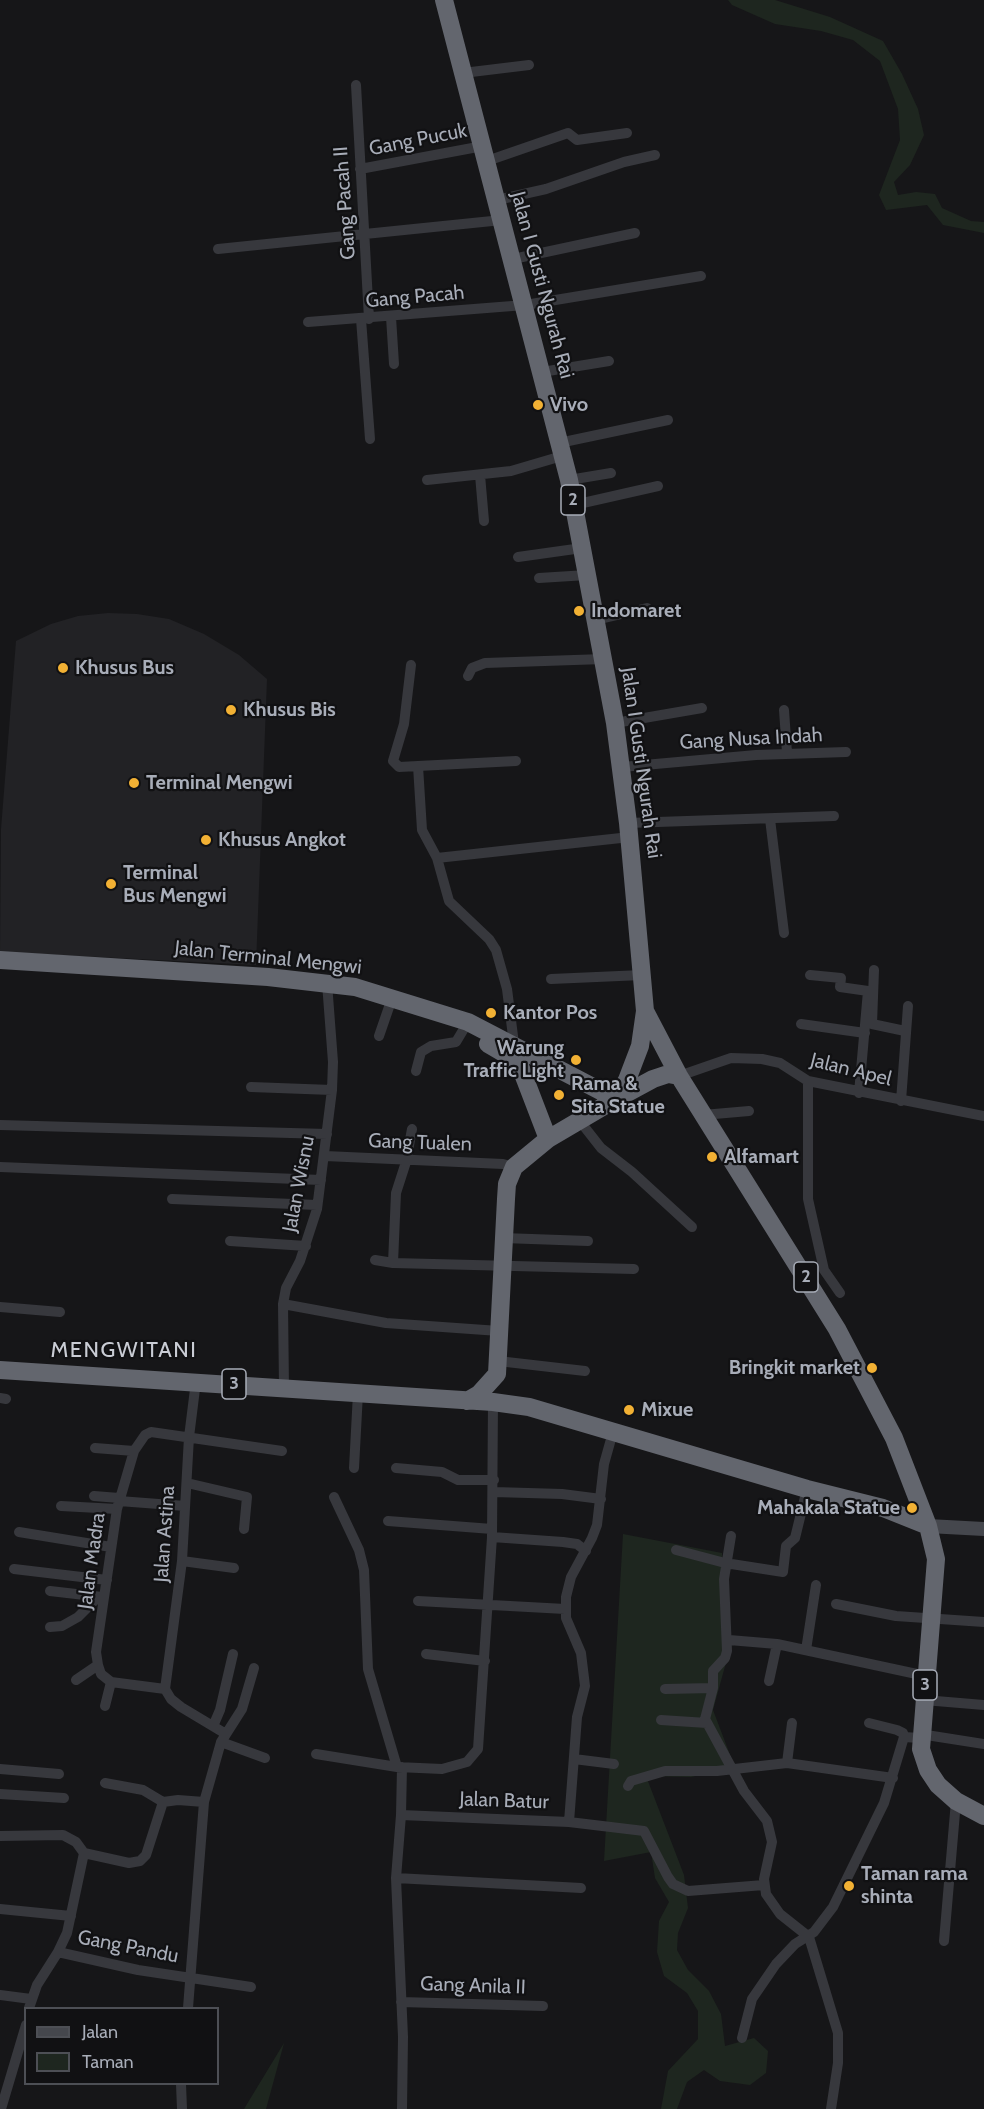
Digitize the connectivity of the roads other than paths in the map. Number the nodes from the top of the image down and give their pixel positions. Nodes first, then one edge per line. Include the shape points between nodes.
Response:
1 (444, 0) edge
2 (529, 65) dead end
3 (463, 73) junction
4 (356, 85) dead end
5 (627, 133) dead end
6 (485, 153) junction
7 (655, 155) dead end
8 (360, 169) junction
9 (497, 200) junction
10 (502, 220) junction
11 (635, 233) dead end
12 (364, 234) junction
13 (218, 249) dead end
14 (513, 260) junction
15 (701, 276) dead end
16 (525, 305) junction
17 (391, 317) junction
18 (365, 319) junction
19 (308, 322) dead end
20 (609, 361) dead end
21 (394, 364) dead end
22 (542, 372) junction
23 (668, 420) dead end
24 (370, 440) dead end
25 (561, 450) junction
26 (612, 473) dead end
27 (480, 475) junction
28 (427, 480) dead end
29 (569, 480) junction
30 (658, 486) dead end
31 (574, 505) junction
32 (484, 521) dead end
33 (582, 548) junction
34 (518, 557) dead end
35 (587, 574) junction
36 (539, 578) dead end
37 (646, 608) dead end
38 (596, 620) junction
39 (603, 659) junction
40 (411, 665) dead end
41 (468, 676) dead end
42 (702, 708) dead end
43 (783, 710) dead end
44 (615, 723) junction
45 (846, 752) dead end
46 (787, 753) junction
47 (516, 761) dead end
48 (418, 766) junction
49 (622, 767) junction
50 (834, 816) dead end
51 (770, 819) junction
52 (629, 830) junction
53 (436, 858) junction
54 (784, 933) dead end
55 (0, 960) edge
56 (874, 970) dead end
57 (0, 971) edge
58 (642, 975) junction
59 (810, 975) dead end
60 (551, 979) dead end
61 (327, 989) junction
62 (908, 1006) dead end
63 (389, 1007) junction
64 (645, 1011) junction
65 (801, 1024) dead end
66 (465, 1027) junction
67 (905, 1030) junction
68 (865, 1033) junction
69 (379, 1036) dead end
70 (514, 1044) junction
71 (416, 1071) dead end
72 (679, 1076) junction
73 (808, 1081) junction
74 (251, 1087) dead end
75 (332, 1090) junction
76 (859, 1093) junction
77 (616, 1099) junction
78 (901, 1101) junction
79 (749, 1111) dead end
80 (703, 1115) junction
81 (984, 1116) edge
82 (579, 1120) junction
83 (0, 1125) edge
84 (412, 1129) dead end
85 (327, 1134) junction
86 (548, 1139) junction
87 (325, 1156) junction
88 (406, 1162) junction
89 (0, 1167) edge
90 (514, 1167) junction
91 (321, 1180) junction
92 (172, 1199) dead end
93 (317, 1205) junction
94 (692, 1227) dead end
95 (503, 1238) junction
96 (230, 1241) dead end
97 (588, 1241) dead end
98 (306, 1246) junction
99 (375, 1260) dead end
100 (393, 1263) junction
101 (501, 1266) junction
102 (634, 1269) dead end
103 (840, 1293) dead end
104 (283, 1304) junction
105 (0, 1307) edge
106 (60, 1312) dead end
107 (502, 1327) junction
108 (498, 1367) junction
109 (0, 1370) edge
110 (585, 1371) dead end
111 (196, 1382) junction
112 (284, 1388) junction
113 (358, 1394) junction
114 (467, 1401) junction
115 (494, 1402) junction
116 (525, 1406) junction
117 (613, 1432) junction
118 (189, 1437) junction
119 (95, 1448) dead end
120 (134, 1451) junction
121 (282, 1451) dead end
122 (354, 1468) dead end
123 (396, 1468) dead end
124 (494, 1480) junction
125 (187, 1483) junction
126 (807, 1489) junction
127 (914, 1489) junction
128 (494, 1492) junction
129 (94, 1496) dead end
130 (334, 1497) dead end
131 (601, 1499) junction
132 (118, 1503) junction
133 (61, 1506) dead end
134 (185, 1506) junction
135 (883, 1508) junction
136 (388, 1521) dead end
137 (928, 1526) junction
138 (244, 1529) dead end
139 (984, 1529) edge
140 (19, 1532) dead end
141 (492, 1533) junction
142 (731, 1536) dead end
143 (111, 1547) junction
144 (676, 1550) dead end
145 (586, 1551) junction
146 (182, 1561) junction
147 (725, 1563) junction
148 (234, 1568) dead end
149 (14, 1569) dead end
150 (107, 1580) junction
151 (816, 1585) dead end
152 (50, 1592) dead end
153 (101, 1597) junction
154 (418, 1601) dead end
155 (836, 1604) dead end
156 (488, 1605) junction
157 (565, 1609) junction
158 (932, 1619) junction
159 (984, 1622) edge
160 (50, 1627) dead end
161 (729, 1640) junction
162 (777, 1644) junction
163 (806, 1650) junction
164 (233, 1654) dead end
165 (426, 1654) dead end
166 (485, 1661) junction
167 (98, 1665) junction
168 (254, 1668) dead end
169 (926, 1676) junction
170 (76, 1680) dead end
171 (769, 1681) dead end
172 (111, 1682) junction
173 (714, 1688) junction
174 (165, 1689) junction
175 (665, 1689) dead end
176 (924, 1700) junction
177 (984, 1705) edge
178 (105, 1706) dead end
179 (661, 1720) dead end
180 (707, 1723) junction
181 (792, 1723) dead end
182 (869, 1723) dead end
183 (214, 1724) junction
184 (915, 1736) junction
185 (223, 1738) junction
186 (984, 1744) edge
187 (316, 1754) dead end
188 (265, 1758) dead end
189 (574, 1759) junction
190 (787, 1763) junction
191 (614, 1764) dead end
192 (400, 1767) junction
193 (731, 1768) junction
194 (0, 1769) edge
195 (59, 1774) dead end
196 (892, 1778) junction
197 (105, 1784) dead end
198 (628, 1786) dead end
199 (0, 1794) edge
200 (64, 1798) dead end
201 (163, 1802) junction
202 (204, 1802) junction
203 (956, 1802) junction
204 (400, 1815) junction
205 (984, 1816) edge
206 (568, 1822) junction
207 (0, 1836) edge
208 (84, 1853) junction
209 (396, 1878) junction
210 (764, 1885) junction
211 (581, 1888) dead end
212 (0, 1909) edge
213 (71, 1916) junction
214 (809, 1937) junction
215 (944, 1941) dead end
216 (58, 1952) junction
217 (191, 1977) junction
218 (251, 1987) dead end
219 (0, 1995) edge
220 (401, 2002) junction
221 (30, 2004) edge
222 (543, 2006) dead end
223 (188, 2007) edge
224 (24, 2033) edge
225 (742, 2038) dead end
226 (181, 2085) edge
227 (1, 2109) edge
228 (182, 2109) edge
229 (402, 2109) edge
230 (831, 2109) edge

1 - 3 highway, Jalan I Gusti Ngurah Rai / 2
2 - 3 street
3 - 6 highway, Jalan I Gusti Ngurah Rai / 2
4 - 8 street, Gang Pacah II
5 - 6 street, Gang Pucuk via 577,140 568,133
6 - 8 street, Gang Pucuk
6 - 9 highway, Jalan I Gusti Ngurah Rai / 2
7 - 9 street
8 - 12 street, Gang Pacah II
9 - 10 highway, Jalan I Gusti Ngurah Rai / 2
10 - 12 street
10 - 14 highway, Jalan I Gusti Ngurah Rai / 2
11 - 14 street
12 - 13 street
12 - 18 street, Gang Pacah II
14 - 16 highway, Jalan I Gusti Ngurah Rai / 2
15 - 16 street, Gang Pacah
16 - 17 street, Gang Pacah
16 - 22 highway, Jalan I Gusti Ngurah Rai / 2
17 - 18 street, Gang Pacah
17 - 21 street
18 - 19 street, Gang Pacah
18 - 24 street, Gang Pacah II
20 - 22 street
22 - 25 highway, Jalan I Gusti Ngurah Rai / 2
23 - 25 street
25 - 27 street via 511,471
25 - 29 highway, Jalan I Gusti Ngurah Rai / 2
26 - 29 street
27 - 28 street
27 - 32 street
29 - 31 highway, Jalan I Gusti Ngurah Rai / 2
30 - 31 street
31 - 33 highway, Jalan I Gusti Ngurah Rai / 2
33 - 34 street
33 - 35 highway, Jalan I Gusti Ngurah Rai / 2
35 - 36 street
35 - 38 highway, Jalan I Gusti Ngurah Rai / 2
37 - 38 street
38 - 39 highway, Jalan I Gusti Ngurah Rai / 2
39 - 41 street via 485,663 472,668
39 - 44 highway, Jalan I Gusti Ngurah Rai / 2
40 - 48 street via 404,724 393,761 399,768
42 - 44 street
43 - 46 street
44 - 49 highway, Jalan I Gusti Ngurah Rai / 2
45 - 46 street, Gang Nusa Indah
46 - 49 street, Gang Nusa Indah
47 - 48 street
48 - 53 street via 422,830
49 - 52 highway, Jalan I Gusti Ngurah Rai / 2
50 - 51 street
51 - 52 street
51 - 54 street
52 - 53 street
52 - 58 highway, Jalan I Gusti Ngurah Rai / 2
53 - 70 street via 449,901 496,950 507,988
55 - 61 highway, Jalan Terminal Mengwi
56 - 67 street via 872,1024
57 - 61 highway, Jalan Terminal Mengwi
58 - 60 street
58 - 64 highway, Jalan I Gusti Ngurah Rai / 2
59 - 68 street via 841,978 840,987 868,991
61 - 63 highway, Jalan Terminal Mengwi
61 - 66 highway, Jalan Terminal Mengwi via 384,995
61 - 75 street, Jalan Wisnu
62 - 67 street
63 - 66 highway, Jalan Terminal Mengwi
63 - 69 street
64 - 72 highway, 2
64 - 77 highway, 2 via 640,1046
65 - 68 street
66 - 70 highway, Jalan Terminal Mengwi
66 - 71 street via 456,1042 431,1046 421,1052
66 - 86 highway, Jalan Terminal Mengwi via 520,1066
67 - 78 street
68 - 76 street
70 - 77 highway, Jalan Terminal Mengwi
72 - 73 street, Jalan Apel via 724,1060 757,1058 780,1063
72 - 77 highway via 668,1074 653,1079
72 - 80 highway, 2
73 - 76 street, Jalan Apel
73 - 103 street via 808,1199 824,1270
74 - 75 street
75 - 85 street, Jalan Wisnu
76 - 78 street, Jalan Apel
77 - 82 highway
78 - 81 street, Jalan Apel
79 - 80 street
80 - 127 highway, 2 via 861,1371
82 - 86 highway
82 - 94 street via 601,1148
83 - 85 street
84 - 88 street
85 - 87 street, Jalan Wisnu
86 - 90 highway
87 - 88 street, Gang Tualen
87 - 91 street, Jalan Wisnu
88 - 90 street, Gang Tualen
88 - 100 street via 396,1193
89 - 91 street
90 - 95 highway via 507,1184
91 - 93 street, Jalan Wisnu
92 - 93 street
93 - 98 street, Jalan Wisnu
95 - 97 street
95 - 101 highway
96 - 98 street
98 - 104 street, Jalan Wisnu via 286,1288
99 - 100 street
100 - 101 street
101 - 102 street
101 - 107 highway
104 - 107 street via 386,1323
104 - 112 street, Jalan Wisnu
105 - 106 street
107 - 108 highway
108 - 110 street
108 - 114 highway via 479,1394
108 - 116 highway via 509,1392
109 - 111 highway, 3
111 - 112 highway, 3
111 - 118 street, Jalan Astina
112 - 113 highway, 3
113 - 114 highway, 3
113 - 122 street
114 - 115 highway, 3
115 - 116 highway, 3
115 - 124 street
116 - 117 highway
117 - 126 highway
117 - 131 street via 604,1464
118 - 120 street via 152,1432 145,1435
118 - 121 street
118 - 125 street, Jalan Astina
119 - 120 street
120 - 132 street, Jalan Madra
123 - 124 street via 442,1472 458,1480
124 - 128 street
125 - 134 street, Jalan Astina
125 - 138 street via 247,1497
126 - 135 highway
126 - 147 street via 795,1538 786,1546 783,1572
127 - 135 highway via 902,1505
127 - 137 highway, 3
128 - 131 street
128 - 141 street
129 - 132 street
130 - 192 street via 364,1570 368,1669
131 - 145 street via 597,1524
132 - 133 street
132 - 134 street
132 - 143 street, Jalan Madra
134 - 146 street, Jalan Astina
135 - 137 highway
136 - 141 street
137 - 139 street
137 - 158 highway, 3 via 937,1567
140 - 143 street
141 - 145 street via 577,1544
141 - 156 street
142 - 147 street
143 - 150 street, Jalan Madra
144 - 147 street
145 - 157 street via 568,1586
146 - 148 street
146 - 174 street, Jalan Astina
147 - 161 street via 725,1622
149 - 150 street
150 - 153 street, Jalan Madra
151 - 163 street
152 - 153 street
153 - 160 street via 78,1617 62,1626
153 - 167 street, Jalan Madra
154 - 156 street
155 - 158 street
156 - 157 street
156 - 166 street
157 - 189 street, Jalan Batur via 579,1644 584,1674
158 - 159 street
158 - 169 highway, 3
161 - 162 street
161 - 173 street via 725,1658 713,1671
162 - 163 street
162 - 171 street
163 - 169 street
164 - 183 street
165 - 166 street
166 - 192 street via 480,1739 475,1755 453,1768
167 - 170 street
167 - 172 street via 101,1674
168 - 185 street via 242,1709
169 - 176 highway, 3
172 - 174 street
172 - 178 street
173 - 175 street
173 - 180 street via 706,1712
174 - 183 street via 181,1707
176 - 177 street
176 - 184 highway, 3
179 - 180 street
180 - 193 street
181 - 190 street
182 - 184 street
183 - 185 street
184 - 186 street
184 - 196 street
184 - 203 highway, 3 via 932,1778
185 - 188 street
185 - 202 street
187 - 192 street
189 - 191 street
189 - 206 street, Jalan Batur
190 - 193 street
190 - 196 street
192 - 204 street
193 - 198 street via 665,1771 631,1781
193 - 210 street via 767,1821 771,1852
194 - 195 street
196 - 214 street via 873,1827 833,1907
197 - 201 street via 143,1790
199 - 200 street
201 - 202 street
201 - 208 street via 146,1855 140,1861 129,1863
202 - 217 street
203 - 205 highway, 3
203 - 215 street
204 - 206 street, Jalan Batur
204 - 209 street
206 - 210 street via 644,1831 673,1884 688,1891
207 - 208 street via 63,1835 76,1842
208 - 213 street
209 - 211 street
209 - 220 street
210 - 214 street via 773,1906
212 - 213 street
213 - 216 street
214 - 225 street via 785,1952 752,1999
214 - 230 street via 838,2033
216 - 217 street, Gang Pandu
216 - 221 street
217 - 218 street, Gang Pandu
217 - 223 street
219 - 221 street
220 - 222 street, Gang Anila II
220 - 229 street
224 - 227 street
226 - 228 street

